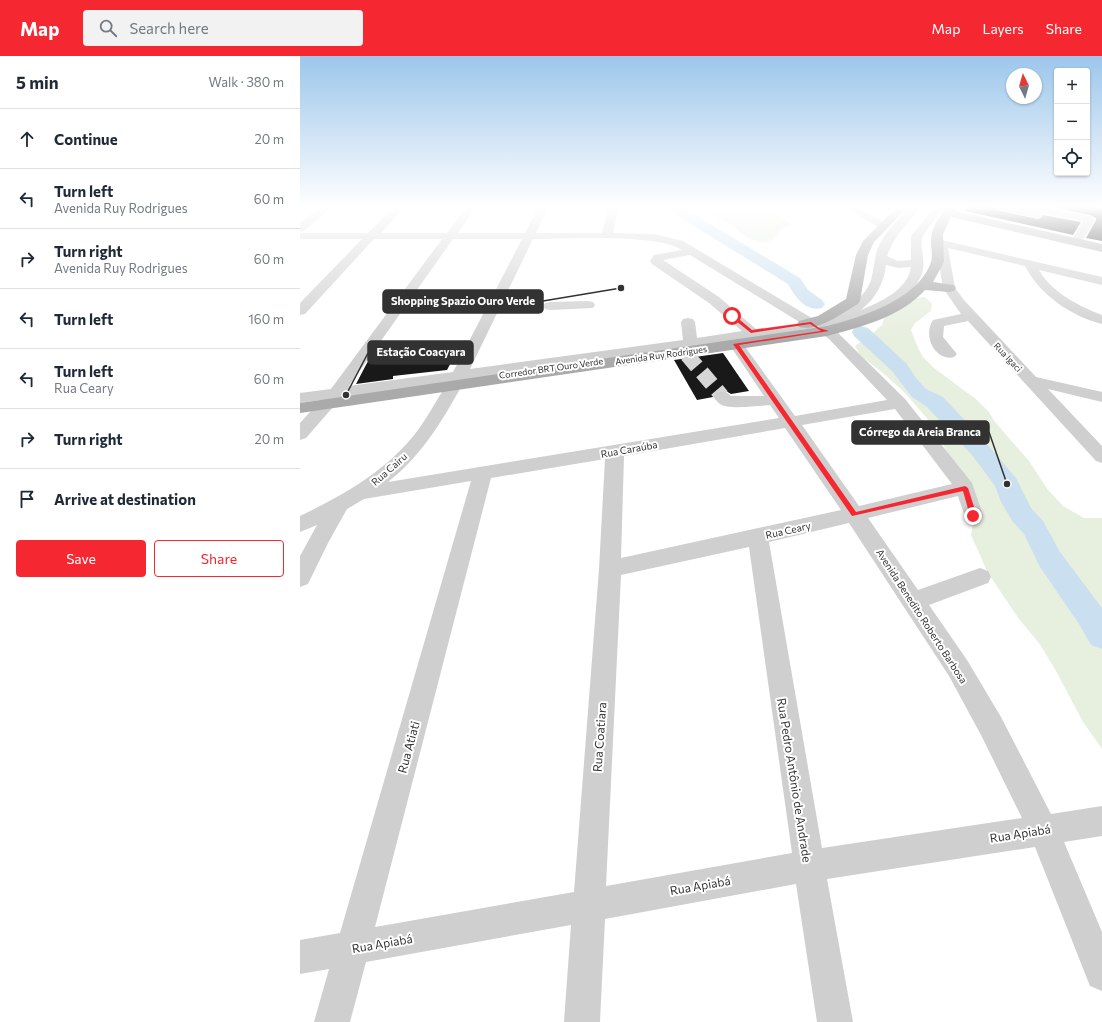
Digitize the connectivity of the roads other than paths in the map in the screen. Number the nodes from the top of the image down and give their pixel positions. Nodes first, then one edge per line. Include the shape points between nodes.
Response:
1 (357, 251) edge
2 (439, 251) edge
3 (521, 251) edge
4 (692, 251) joint
5 (864, 251) edge
6 (884, 251) edge
7 (916, 251) edge
8 (939, 251) edge
9 (941, 251) edge
10 (974, 251) edge
11 (882, 257) junction
12 (916, 262) junction
13 (1030, 264) junction
14 (1102, 281) edge
15 (923, 286) junction
16 (949, 288) junction
17 (862, 294) junction
18 (906, 299) junction
19 (890, 301) junction
20 (588, 305) dead end
21 (550, 306) dead end
22 (300, 312) edge
23 (970, 316) junction
24 (1102, 320) edge
25 (688, 322) dead end
26 (817, 327) junction
27 (744, 338) junction
28 (683, 347) junction
29 (949, 354) dead end
30 (457, 379) junction
31 (1030, 380) junction
32 (339, 389) junction
33 (300, 395) edge
34 (722, 396) tunnel mouth
35 (1102, 397) edge
36 (300, 398) edge
37 (775, 400) junction
38 (327, 403) junction
39 (899, 403) junction
40 (300, 406) edge
41 (791, 422) junction
42 (300, 434) edge
43 (615, 452) junction
44 (1102, 457) edge
45 (483, 473) junction
46 (965, 488) junction
47 (359, 493) junction
48 (339, 506) junction
49 (855, 515) junction
50 (973, 516) dead end
51 (300, 525) edge
52 (758, 537) junction
53 (318, 542) junction
54 (610, 569) junction
55 (980, 577) dead end
56 (300, 578) edge
57 (914, 601) junction
58 (1102, 821) edge
59 (1043, 829) junction
60 (809, 866) junction
61 (588, 906) junction
62 (353, 948) junction
63 (300, 957) edge
64 (1100, 963) edge
65 (332, 1022) edge
66 (582, 1022) edge
67 (835, 1022) edge

1 - 22 street
2 - 32 street
3 - 30 street, Rua Cairu
4 - 26 street
4 - 27 street, Avenida Benedito Roberto Barbosa via 658,258 656,261 714,300
5 - 17 main road via 858,270
6 - 11 street
7 - 12 street, Corredor BRT Ouro Verde
8 - 15 main road, Avenida Ruy Rodrigues via 937,265
9 - 16 street, Rua Igaci
10 - 13 street
11 - 12 street via 895,264
11 - 17 street via 873,291
12 - 19 street, Corredor BRT Ouro Verde via 916,275 908,287
13 - 14 street
13 - 24 street via 1039,281 1053,293 1085,313
15 - 16 main road
15 - 18 main road, Avenida Ruy Rodrigues
16 - 23 street, Rua Igaci
17 - 19 main road
17 - 26 main road, Avenida Ruy Rodrigues
18 - 19 main road
18 - 26 main road, Avenida Ruy Rodrigues via 882,313 854,324
19 - 26 street, Corredor BRT Ouro Verde via 838,324
20 - 21 street
23 - 29 street via 938,322 935,330 936,340
23 - 31 street, Rua Igaci
25 - 28 street
26 - 27 main road, Avenida Ruy Rodrigues
26 - 30 street, Corredor BRT Ouro Verde
26 - 39 street via 834,336
27 - 28 main road, Avenida Ruy Rodrigues
27 - 37 street, Avenida Benedito Roberto Barbosa
28 - 30 main road, Avenida Ruy Rodrigues
28 - 30 main road, Avenida Ruy Rodrigues via 526,363
30 - 32 main road, Avenida Ruy Rodrigues
30 - 36 street, Corredor BRT Ouro Verde
30 - 38 main road, Avenida Ruy Rodrigues
30 - 40 street, Corredor BRT Ouro Verde
30 - 47 street, Rua Cairu via 439,412 413,448 389,471
31 - 35 street
31 - 44 street, Rua Igaci
32 - 33 main road, Avenida Ruy Rodrigues
34 - 37 street via 726,401
37 - 41 street, Avenida Benedito Roberto Barbosa
38 - 40 main road, Avenida Ruy Rodrigues
38 - 42 street
39 - 41 street, Rua Caraúba
39 - 46 street
41 - 43 street, Rua Caraúba
41 - 49 street, Avenida Benedito Roberto Barbosa
43 - 45 street, Rua Caraúba
43 - 54 street, Rua Coatiara
45 - 47 street, Rua Caraúba
45 - 62 street, Rua Atiati
46 - 49 street, Rua Ceary
46 - 50 street
47 - 48 street, Rua Cairu
48 - 51 street, Rua Cairu
48 - 53 street
49 - 52 street, Rua Ceary
49 - 57 street, Avenida Benedito Roberto Barbosa
51 - 53 street
52 - 54 street, Rua Ceary
52 - 60 street, Rua Pedro Antônio de Andrade
53 - 56 street
54 - 61 street, Rua Coatiara
55 - 57 street
57 - 59 street, Avenida Benedito Roberto Barbosa via 958,668 991,726
58 - 59 street, Rua Apiabá
59 - 60 street, Rua Apiabá
59 - 64 street, Avenida Benedito Roberto Barbosa
60 - 61 street, Rua Apiabá
60 - 67 street, Rua Pedro Antônio de Andrade
61 - 62 street, Rua Apiabá
61 - 66 street, Rua Coatiara
62 - 63 street, Rua Apiabá
62 - 65 street, Rua Atiati

